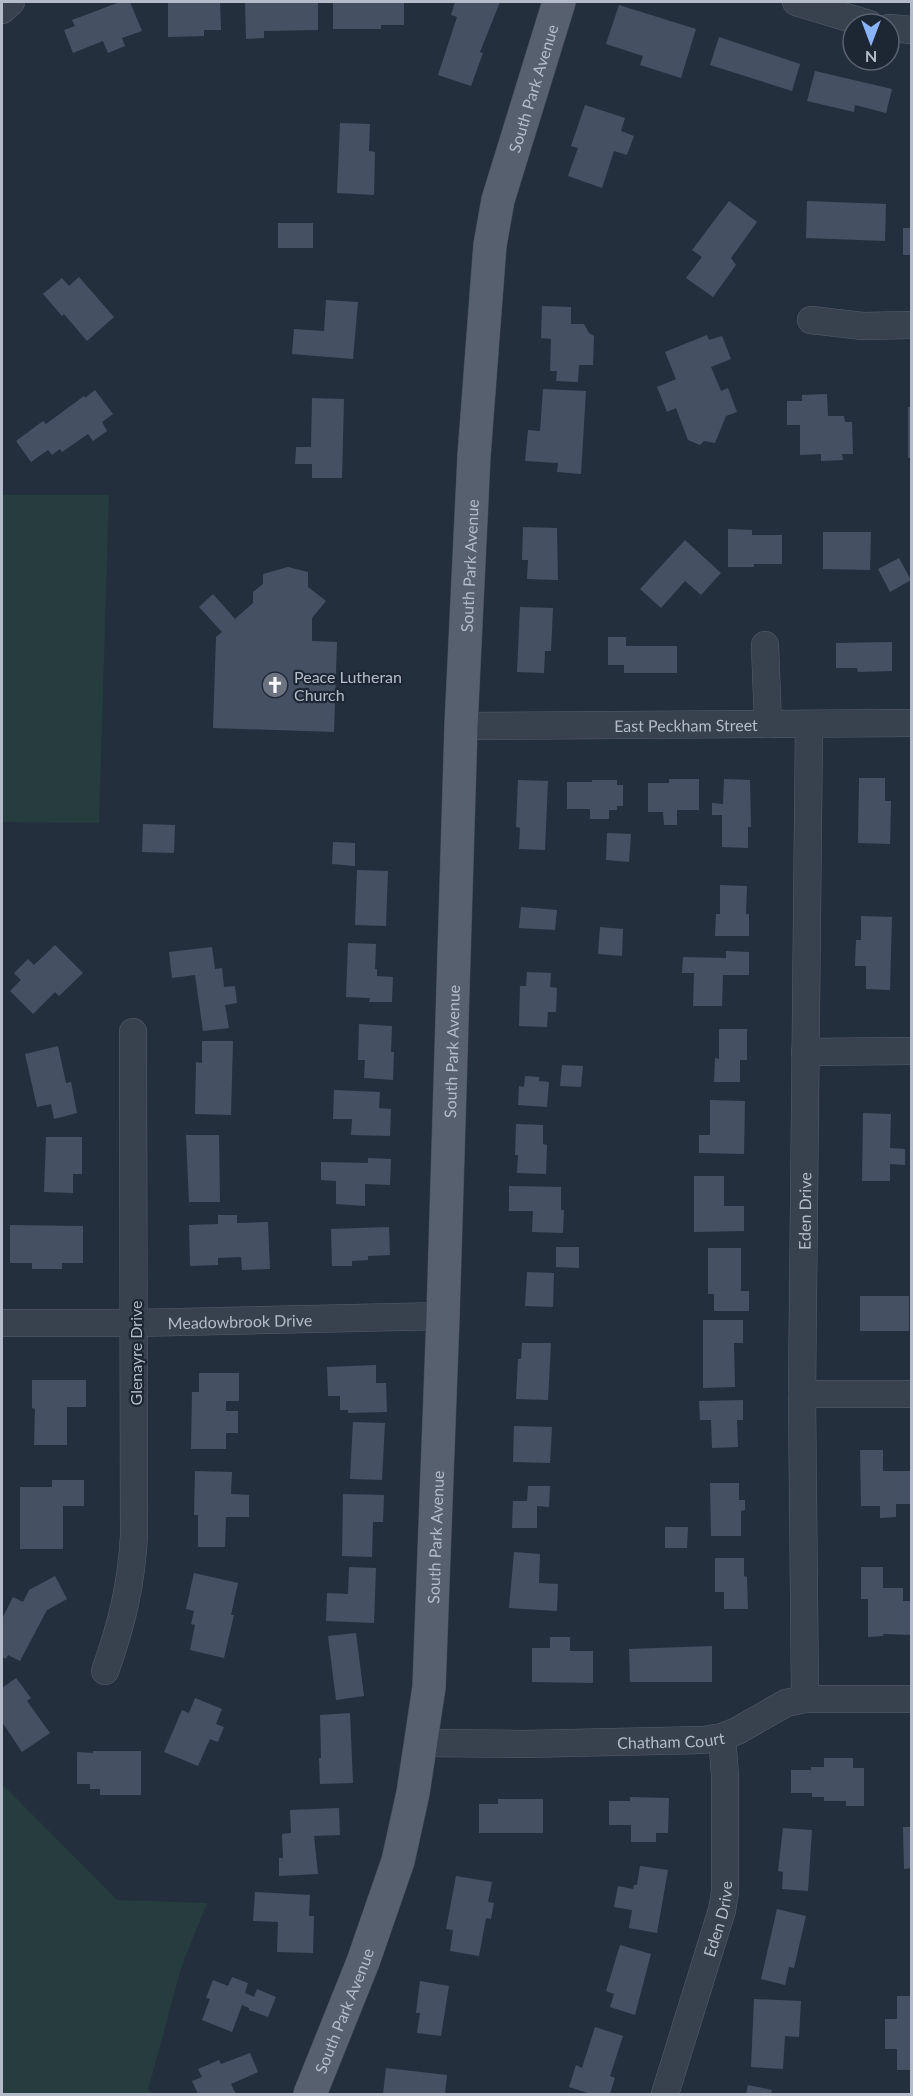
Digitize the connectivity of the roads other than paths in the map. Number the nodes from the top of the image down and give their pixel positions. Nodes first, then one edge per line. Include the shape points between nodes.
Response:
1 (11, 2) edge
2 (559, 2) edge
3 (796, 2) edge
4 (2, 10) edge
5 (841, 16) edge
6 (811, 320) dead end
7 (912, 326) edge
8 (765, 645) dead end
9 (912, 723) edge
10 (768, 724) junction
11 (809, 724) junction
12 (461, 726) junction
13 (133, 1032) dead end
14 (912, 1051) edge
15 (805, 1052) junction
16 (443, 1316) junction
17 (2, 1323) edge
18 (135, 1323) junction
19 (802, 1394) junction
20 (912, 1394) edge
21 (105, 1671) dead end
22 (806, 1699) junction
23 (912, 1699) edge
24 (722, 1737) junction
25 (422, 1743) junction
26 (310, 2094) edge
27 (665, 2094) edge

1 - 4 street
2 - 12 main road, South Park Avenue via 515,140 490,245 474,456
3 - 5 street
6 - 7 street
8 - 10 street
9 - 11 street, East Peckham Street
10 - 11 street, East Peckham Street
10 - 12 street, East Peckham Street
11 - 15 street, Eden Drive
12 - 16 main road, South Park Avenue
13 - 18 street, Glenayre Drive
14 - 15 street
15 - 19 street, Eden Drive
16 - 18 street, Meadowbrook Drive
16 - 25 main road, South Park Avenue via 432,1644
17 - 18 street, Meadowbrook Drive
18 - 21 street, Glenayre Drive via 132,1569 127,1602
19 - 20 street
19 - 22 street, Eden Drive
22 - 23 street, Chatham Court
22 - 24 street, Chatham Court via 786,1703
24 - 25 street, Chatham Court via 683,1742
24 - 27 street, Eden Drive via 725,1892
25 - 26 main road, South Park Avenue via 398,1861

